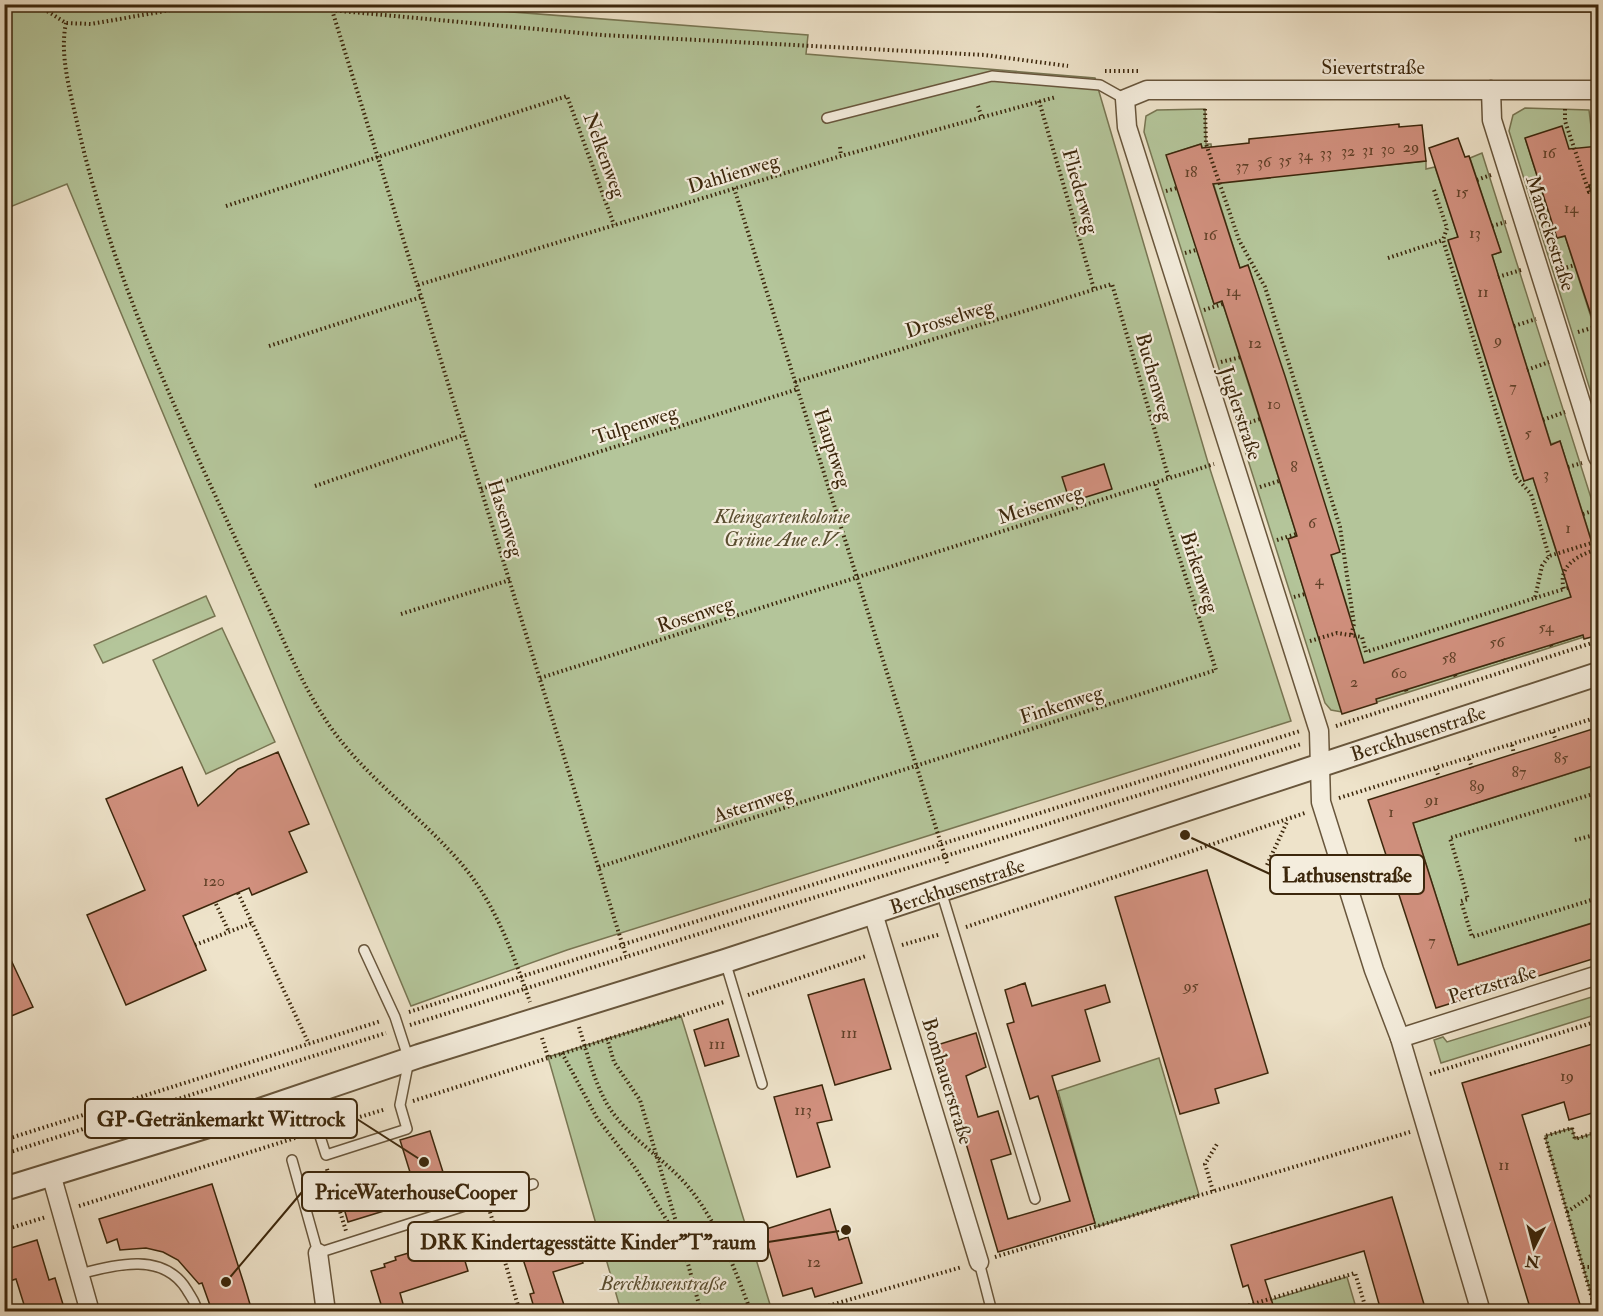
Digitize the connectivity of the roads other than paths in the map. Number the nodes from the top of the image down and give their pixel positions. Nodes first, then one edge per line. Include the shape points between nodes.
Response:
1 (1491, 90) junction
2 (1599, 90) edge
3 (1125, 99) junction
4 (827, 118) dead end
5 (1599, 457) edge
6 (1599, 674) edge
7 (1319, 764) junction
8 (941, 891) junction
9 (873, 913) junction
10 (364, 950) dead end
11 (725, 961) junction
12 (1599, 975) edge
13 (1400, 1038) junction
14 (409, 1059) junction
15 (762, 1084) dead end
16 (257, 1111) junction
17 (292, 1160) dead end
18 (51, 1174) junction
19 (533, 1184) dead end
20 (4, 1189) edge
21 (1035, 1199) dead end
22 (318, 1253) junction
23 (978, 1262) joint
24 (80, 1274) junction
25 (90, 1311) edge
26 (197, 1311) edge
27 (326, 1311) edge
28 (992, 1311) edge
29 (1481, 1311) edge

1 - 2 street, Sievertstraße
1 - 3 street, Sievertstraße via 1147,90
1 - 5 street, Maneckestraße via 1492,120
3 - 4 lane via 1100,85 992,76
3 - 7 street, Juglerstraße via 1127,127 1319,731
6 - 7 street, Berckhusenstraße
7 - 8 street, Berckhusenstraße via 1202,807
7 - 13 street, Juglerstraße via 1320,802
8 - 9 street, Berckhusenstraße
8 - 21 lane
9 - 11 street, Berckhusenstraße
9 - 23 street, Bomhauerstraße
10 - 14 lane via 400,1028
11 - 14 street, Berckhusenstraße
11 - 15 lane
12 - 13 street, Pertzstraße
13 - 29 street, Juglerstraße
14 - 16 street, Berckhusenstraße
14 - 16 lane via 400,1105 408,1128 326,1155 318,1130
16 - 18 street, Berckhusenstraße
17 - 22 lane
18 - 20 street, Berckhusenstraße
18 - 24 street
19 - 22 lane
22 - 27 street
23 - 28 lane
24 - 25 street
24 - 26 lane via 116,1264 154,1264 182,1281

